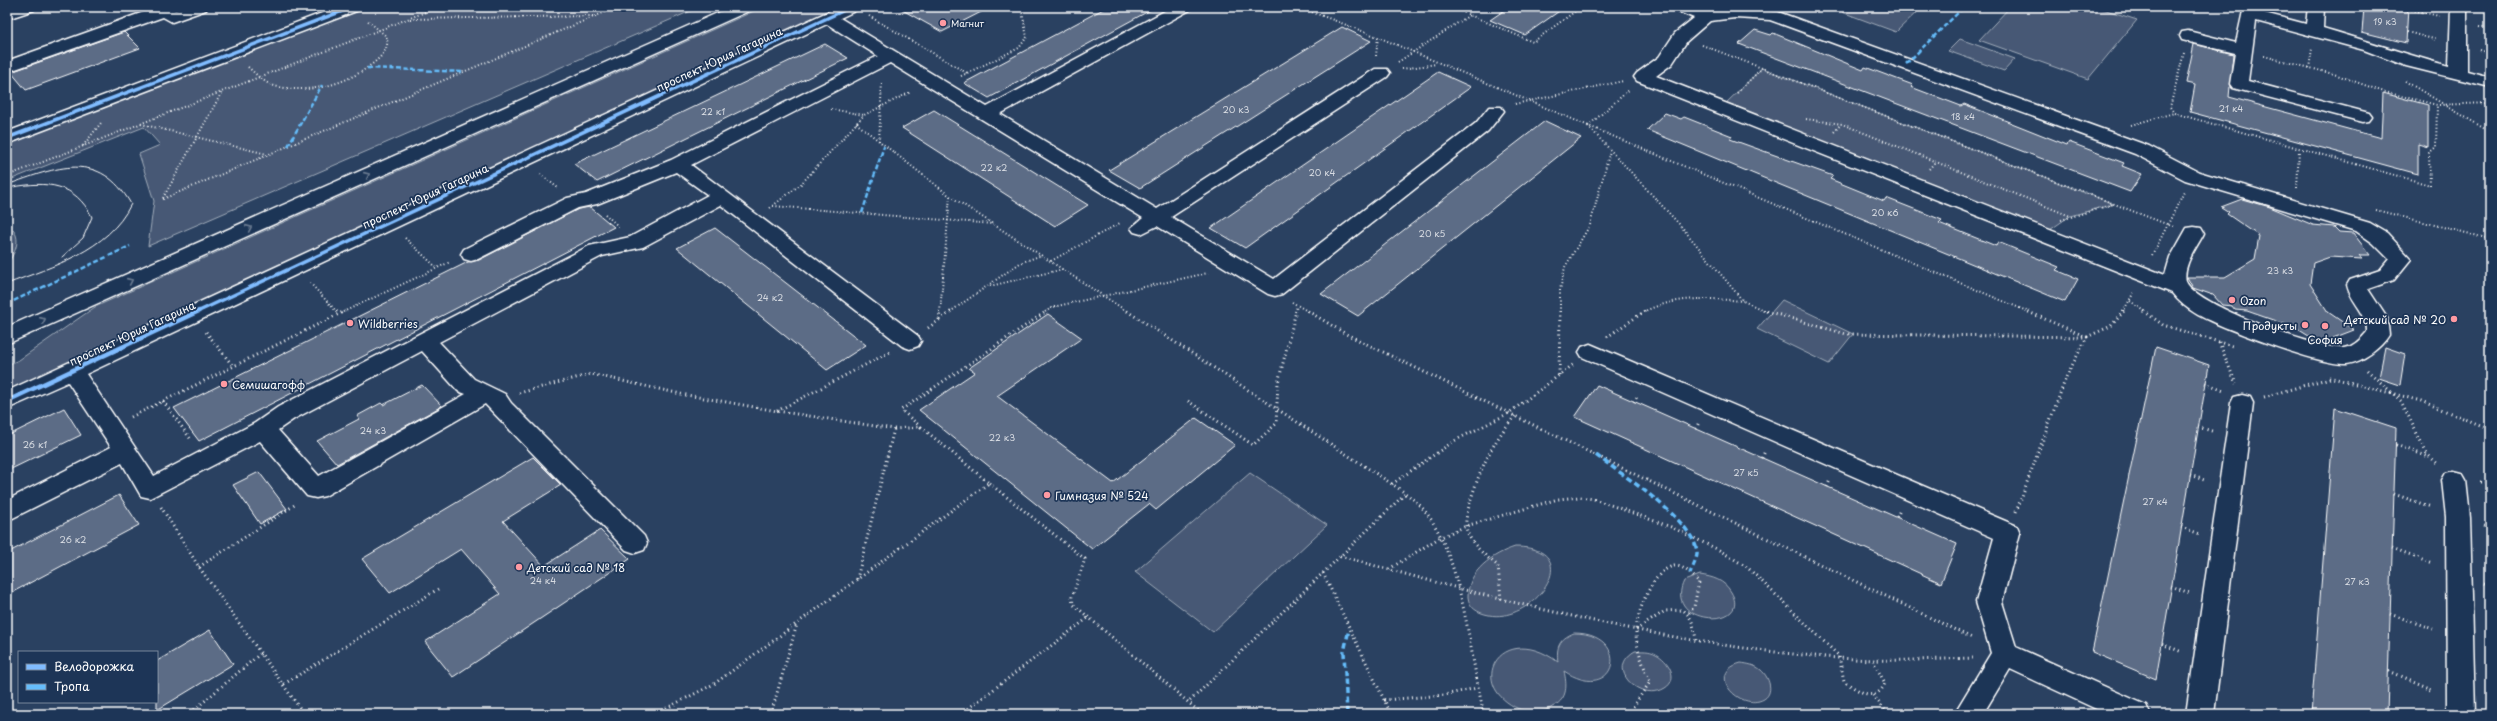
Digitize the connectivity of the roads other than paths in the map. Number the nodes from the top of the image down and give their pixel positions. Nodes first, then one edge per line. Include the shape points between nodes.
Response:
1 (28, 7) edge
2 (200, 7) edge
3 (353, 7) edge
4 (719, 7) edge
5 (746, 7) edge
6 (1184, 7) edge
7 (1680, 7) edge
8 (2316, 7) edge
9 (2459, 7) edge
10 (164, 9) edge
11 (858, 10) edge
12 (7, 14) edge
13 (1705, 17) junction
14 (828, 18) junction
15 (2314, 31) junction
16 (2188, 36) road end
17 (2242, 50) junction
18 (887, 58) junction
19 (7, 67) edge
20 (1381, 73) road end
21 (2458, 74) junction
22 (2490, 82) edge
23 (1495, 111) dead end
24 (987, 114) junction
25 (2363, 117) dead end
26 (7, 138) edge
27 (678, 164) junction
28 (722, 196) junction
29 (1149, 224) junction
30 (2194, 233) dead end
31 (471, 254) road end
32 (2181, 289) junction
33 (7, 320) edge
34 (7, 336) edge
35 (424, 340) junction
36 (910, 341) road end
37 (1590, 352) road end
38 (72, 371) junction
39 (491, 397) junction
40 (7, 401) edge
41 (2242, 403) road end
42 (263, 429) junction
43 (126, 450) junction
44 (2454, 480) road end
45 (7, 511) edge
46 (635, 542) dead end
47 (2005, 654) junction
48 (1968, 714) edge
49 (2136, 714) edge
50 (2200, 714) edge
51 (2461, 714) edge

1 - 12 main road
2 - 10 main road via 172,17
3 - 26 main road
4 - 33 main road
34 -> 5 main road
6 - 24 main road
7 - 13 main road
8 - 15 main road
9 - 21 main road
10 - 19 main road
11 - 14 main road, проспект Юрия Гагарина
13 - 32 main road via 1671,49 1666,60 1643,77
13 - 32 main road via 1736,13 1772,15 2142,150 2192,176 2363,227 2380,238 2401,258 2387,275 2357,285 2358,295 2374,310 2379,325 2378,335 2358,351 2347,356 2322,352 2206,310
14 - 18 main road
14 - 38 main road, проспект Юрия Гагарина
15 - 17 main road via 2249,14
15 - 21 main road
16 - 17 main road
17 - 25 main road via 2238,84
18 - 24 main road
18 - 27 main road
20 - 29 main road
21 - 22 main road
23 - 29 main road via 1482,127 1275,289 1237,266
24 - 29 main road
27 - 28 main road
27 - 31 main road via 582,201
28 - 35 main road via 636,242 596,251
28 - 36 main road
30 - 32 main road via 2176,266 2176,283
35 - 39 main road via 466,385
35 - 42 main road via 286,413
37 - 47 main road via 2008,533 1989,602
38 - 40 main road, проспект Юрия Гагарина
38 - 43 main road
39 - 42 main road via 316,489
39 - 46 main road
41 - 50 main road
42 - 43 main road via 150,489
43 - 45 main road
44 - 51 main road via 2458,513
47 - 48 main road
47 - 49 main road

